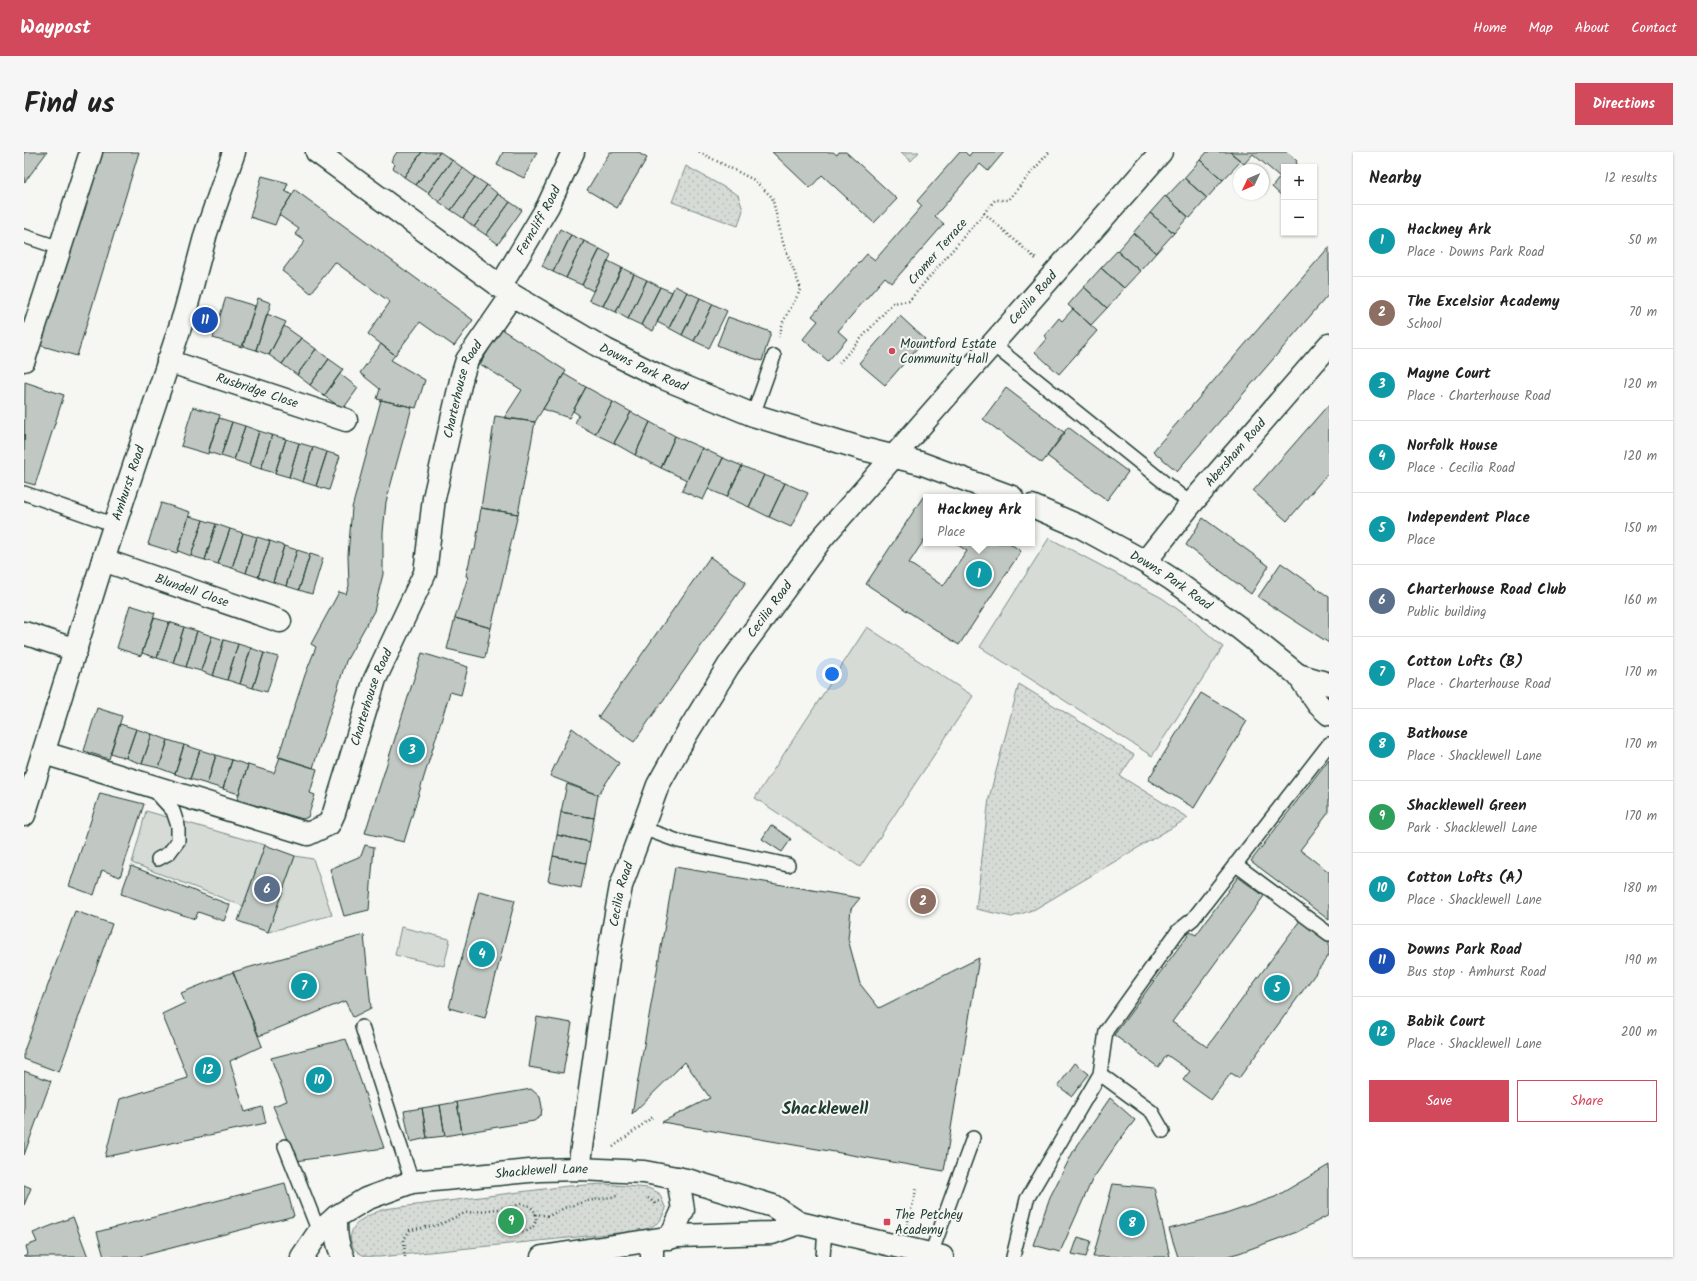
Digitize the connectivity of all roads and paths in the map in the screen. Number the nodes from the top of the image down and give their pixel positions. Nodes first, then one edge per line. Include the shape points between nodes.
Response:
1 (91, 152) edge
2 (234, 152) edge
3 (317, 152) edge
4 (573, 152) edge
5 (699, 152) edge
6 (1049, 152) edge
7 (1161, 152) edge
8 (984, 213) junction
9 (24, 236) edge
10 (60, 248) junction
11 (1053, 274) junction
12 (506, 291) junction
13 (992, 344) junction
14 (1329, 345) edge
15 (774, 356) joint
16 (24, 360) edge
17 (168, 362) junction
18 (839, 363) dead end
19 (752, 415) junction
20 (346, 420) dead end
21 (893, 457) junction
22 (24, 493) edge
23 (1004, 494) edge
24 (1191, 504) junction
25 (1035, 507) edge
26 (115, 525) junction
27 (103, 560) junction
28 (1145, 562) junction
29 (280, 621) dead end
30 (24, 633) edge
31 (76, 650) junction
32 (1298, 675) junction
33 (1329, 684) edge
34 (1329, 714) edge
35 (1329, 744) edge
36 (44, 753) junction
37 (149, 785) junction
38 (24, 815) edge
39 (642, 828) junction
40 (158, 859) dead end
41 (1235, 864) junction
42 (788, 865) dead end
43 (1329, 934) edge
44 (362, 1027) dead end
45 (1100, 1074) junction
46 (654, 1116) dead end
47 (1163, 1131) dead end
48 (973, 1138) dead end
49 (285, 1146) dead end
50 (610, 1150) dead end
51 (579, 1169) junction
52 (678, 1178) junction
53 (412, 1182) junction
54 (916, 1187) dead end
55 (622, 1195) dead end
56 (644, 1195) dead end
57 (663, 1199) dead end
58 (513, 1207) junction
59 (535, 1214) junction
60 (336, 1217) junction
61 (799, 1223) junction
62 (824, 1229) junction
63 (319, 1232) junction
64 (658, 1245) edge
65 (901, 1247) junction
66 (936, 1255) edge
67 (302, 1257) edge
68 (343, 1257) edge
69 (405, 1257) edge
70 (542, 1257) edge
71 (823, 1257) edge
72 (1013, 1257) edge

1 - 10 street
2 - 17 street, Amhurst Road via 206,232 185,312
3 - 12 street, Downs Park Road
4 - 12 street, Ferncliff Road
5 - 15 path via 754,180 772,197 783,243 802,289 783,322
6 - 8 path, Cromer Terrace via 1008,200 995,200
7 - 11 street, Cecilia Road
8 - 11 path
8 - 18 path, Cromer Terrace via 909,301 893,303
9 - 10 lane
10 - 16 street
11 - 13 street, Cecilia Road
12 - 19 street, Downs Park Road via 606,350 654,374
12 - 37 street, Charterhouse Road via 467,360 434,498 425,573 375,679 329,824 308,834
13 - 21 street, Cecilia Road
13 - 24 lane
14 - 24 street, Abersham Road
15 - 19 lane
17 - 20 street, Rusbridge Close
17 - 26 street, Amhurst Road
19 - 21 street, Downs Park Road
21 - 23 street, Downs Park Road via 920,463
21 - 39 street, Cecilia Road via 822,538 729,665 658,785
22 - 26 lane
24 - 28 street, Abersham Road
25 - 28 street, Downs Park Road via 1080,527
26 - 27 street, Amhurst Road
27 - 29 street, Blundell Close
27 - 31 street, Amhurst Road
28 - 32 street, Downs Park Road via 1238,627
30 - 31 street
31 - 36 street, Amhurst Road
32 - 33 street, Downs Park Road
32 - 34 street, Downs Park Road via 1318,704
35 - 41 lane
36 - 37 street, Charterhouse Road
36 - 38 street, Amhurst Road
37 - 40 lane via 173,811 178,826 178,841 169,853
39 - 42 lane via 678,841
39 - 51 street, Cecilia Road via 621,886 609,953
41 - 43 lane
41 - 45 lane via 1192,919 1178,931 1106,1031
44 - 53 lane
45 - 47 lane via 1152,1112
45 - 72 lane via 1027,1200
46 - 50 path
48 - 66 lane
49 - 63 lane
51 - 52 street, Shacklewell Lane via 644,1172
51 - 53 street, Shacklewell Lane via 540,1170
52 - 61 street, Shacklewell Lane via 774,1206
52 - 64 street via 682,1210
53 - 60 street, Shacklewell Lane via 366,1199
54 - 65 path
55 - 59 path via 587,1201 549,1216
56 - 57 path via 655,1203
58 - 59 path via 517,1204 526,1204
58 - 59 path via 509,1210 507,1220 515,1231 529,1230 535,1223
58 - 69 path via 465,1213 438,1225 410,1230 404,1239
60 - 63 street, Shacklewell Lane
60 - 68 street via 335,1234
61 - 62 street, Shacklewell Lane
61 - 64 street via 772,1233
62 - 65 street, Shacklewell Lane
62 - 71 lane
63 - 67 street, Shacklewell Lane
64 - 70 street
65 - 66 street, Shacklewell Lane

